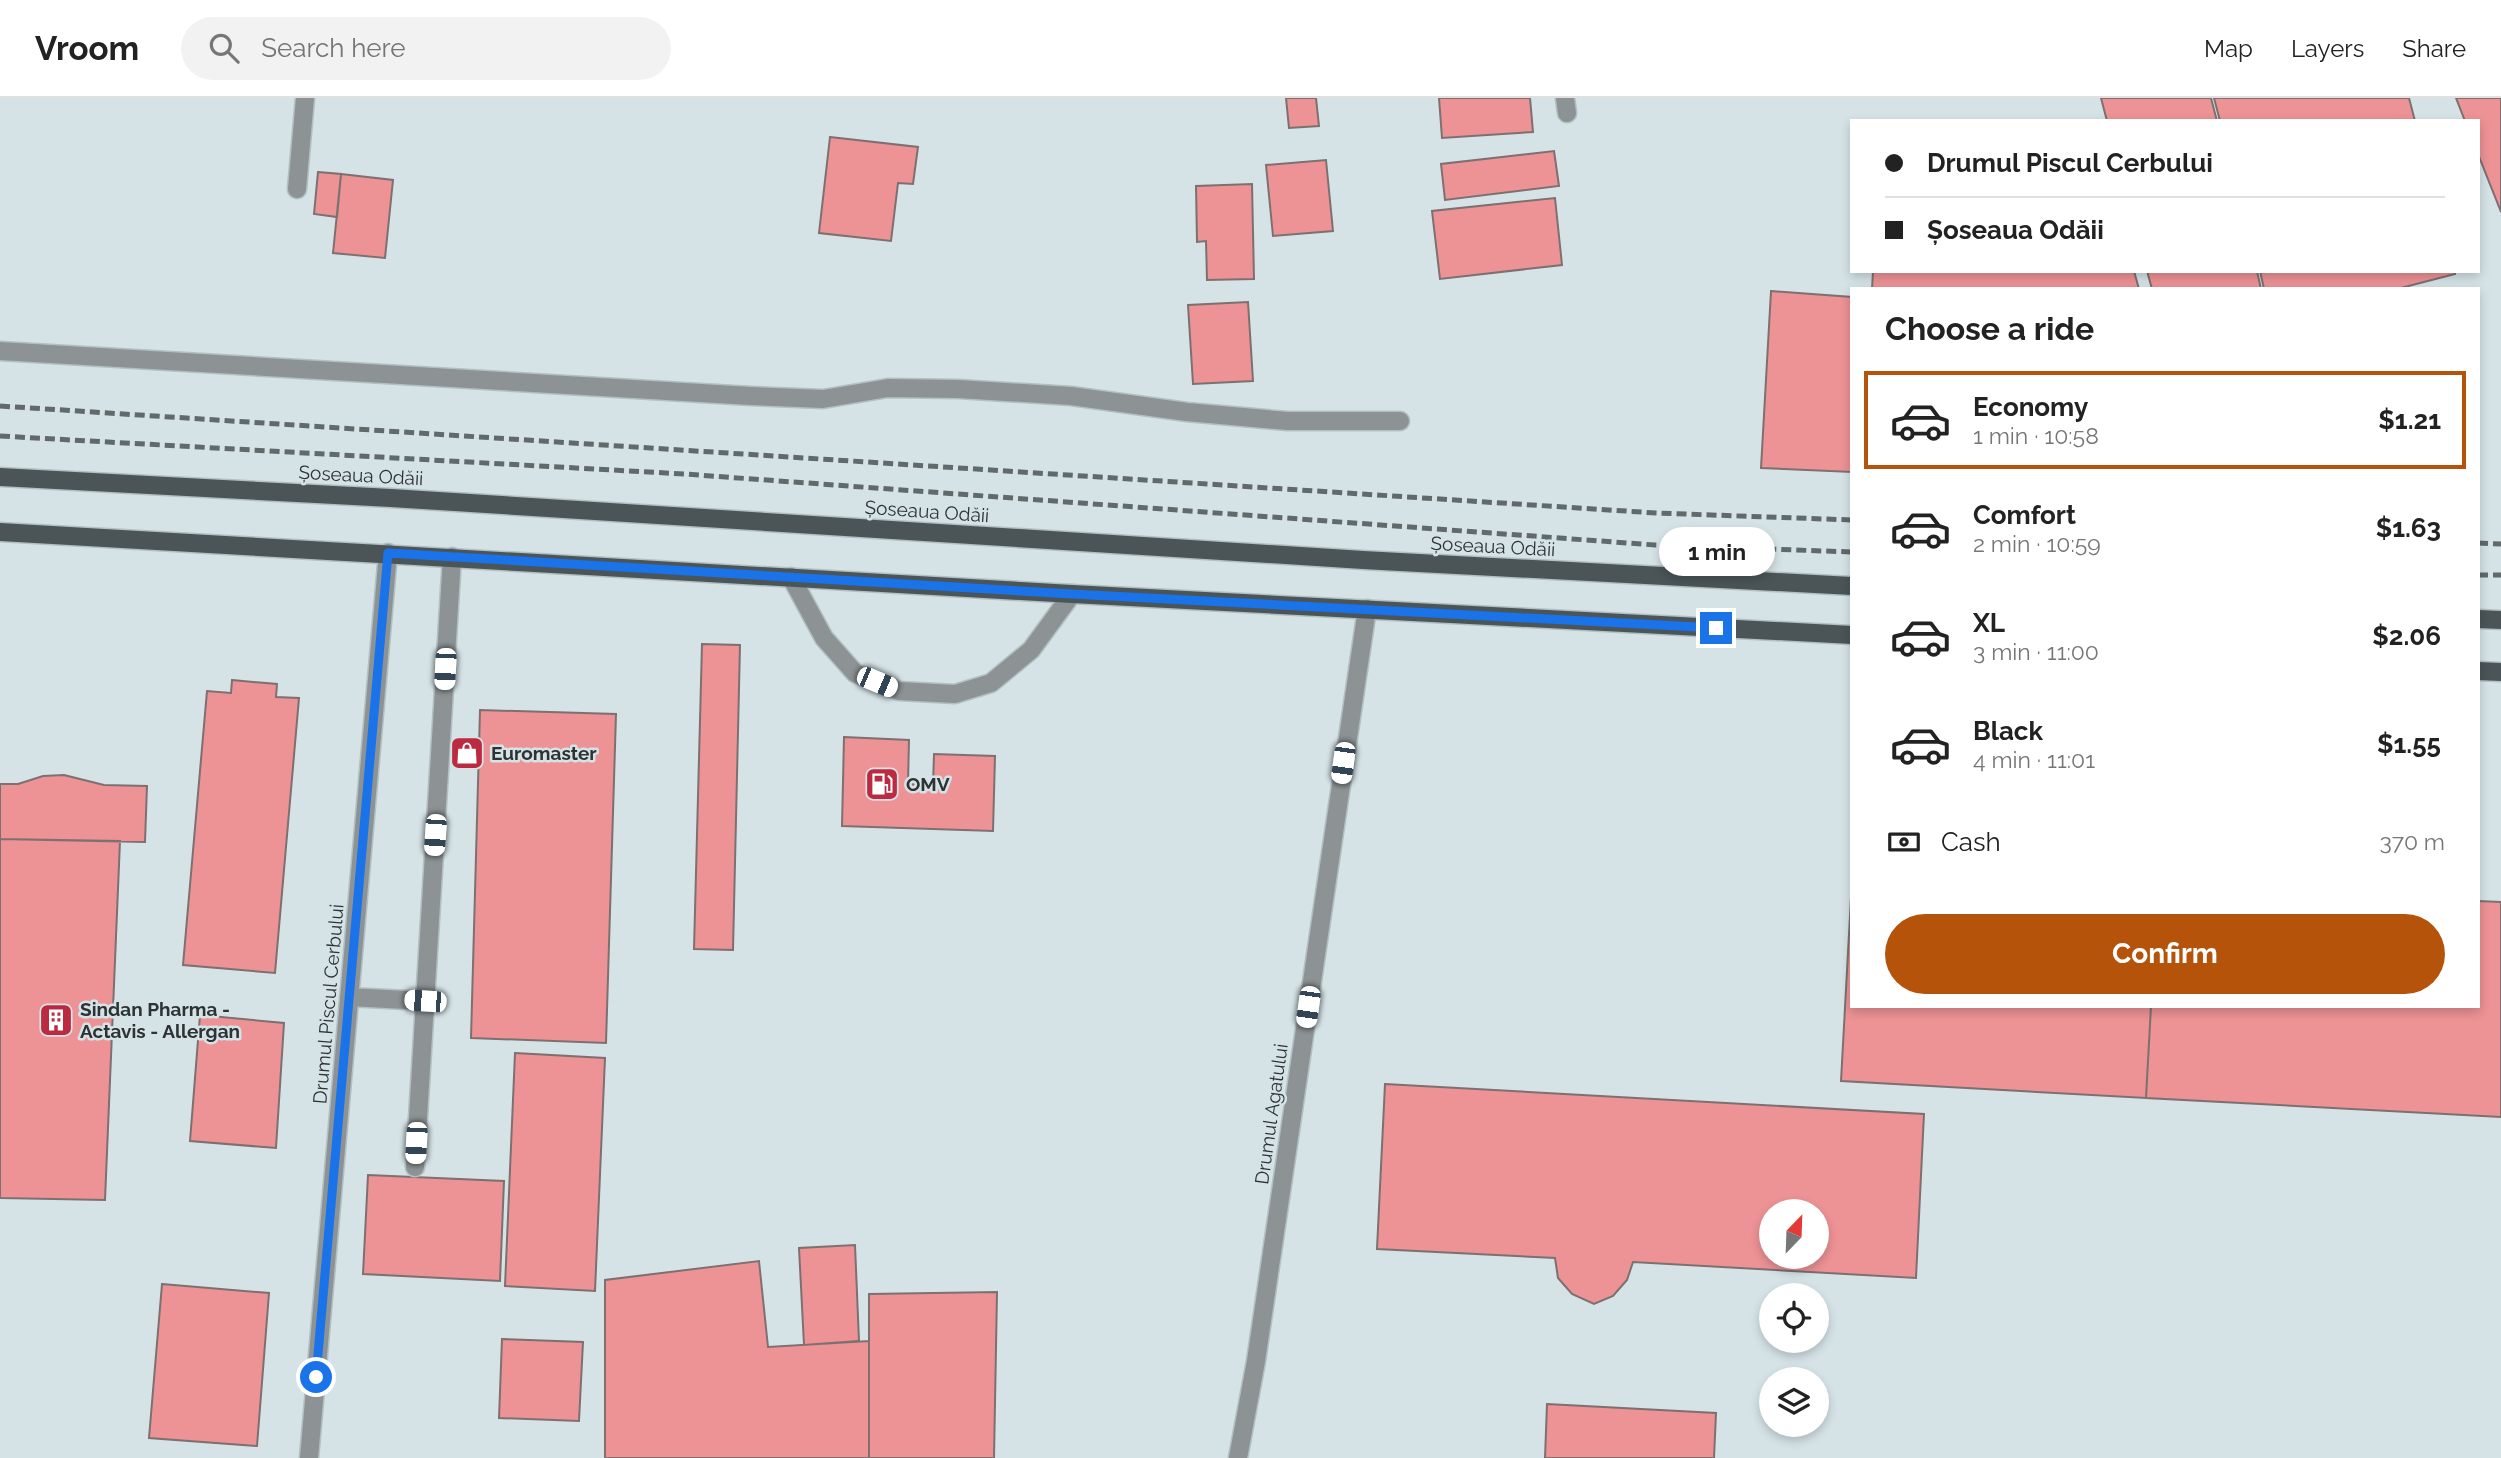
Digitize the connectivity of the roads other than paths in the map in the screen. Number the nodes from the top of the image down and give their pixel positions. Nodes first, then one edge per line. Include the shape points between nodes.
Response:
1 (305, 98) edge
2 (297, 188) dead end
3 (0, 351) edge
4 (1400, 421) dead end
5 (0, 477) edge
6 (0, 532) edge
7 (388, 553) junction
8 (452, 557) junction
9 (791, 577) junction
10 (1850, 586) edge
11 (1072, 594) junction
12 (1367, 609) junction
13 (2480, 619) edge
14 (2501, 620) edge
15 (1850, 635) edge
16 (2480, 671) edge
17 (2501, 672) edge
18 (349, 997) junction
19 (425, 1001) junction
20 (415, 1167) dead end
21 (309, 1458) edge
22 (1238, 1458) edge

1 - 2 street
3 - 4 street via 823,399 888,388 958,388 1287,421
5 - 10 main road, Șoseaua Odăii
6 - 7 main road
7 - 8 main road
7 - 18 street, Drumul Piscul Cerbului
8 - 9 main road
8 - 19 street
9 - 11 main road
9 - 11 street via 824,638 855,673 899,691 941,694 991,683 1031,650
11 - 12 main road
12 - 15 main road
12 - 22 street, Drumul Agatului
13 - 14 main road
16 - 17 main road
18 - 19 street
18 - 21 street, Drumul Piscul Cerbului
19 - 20 street

